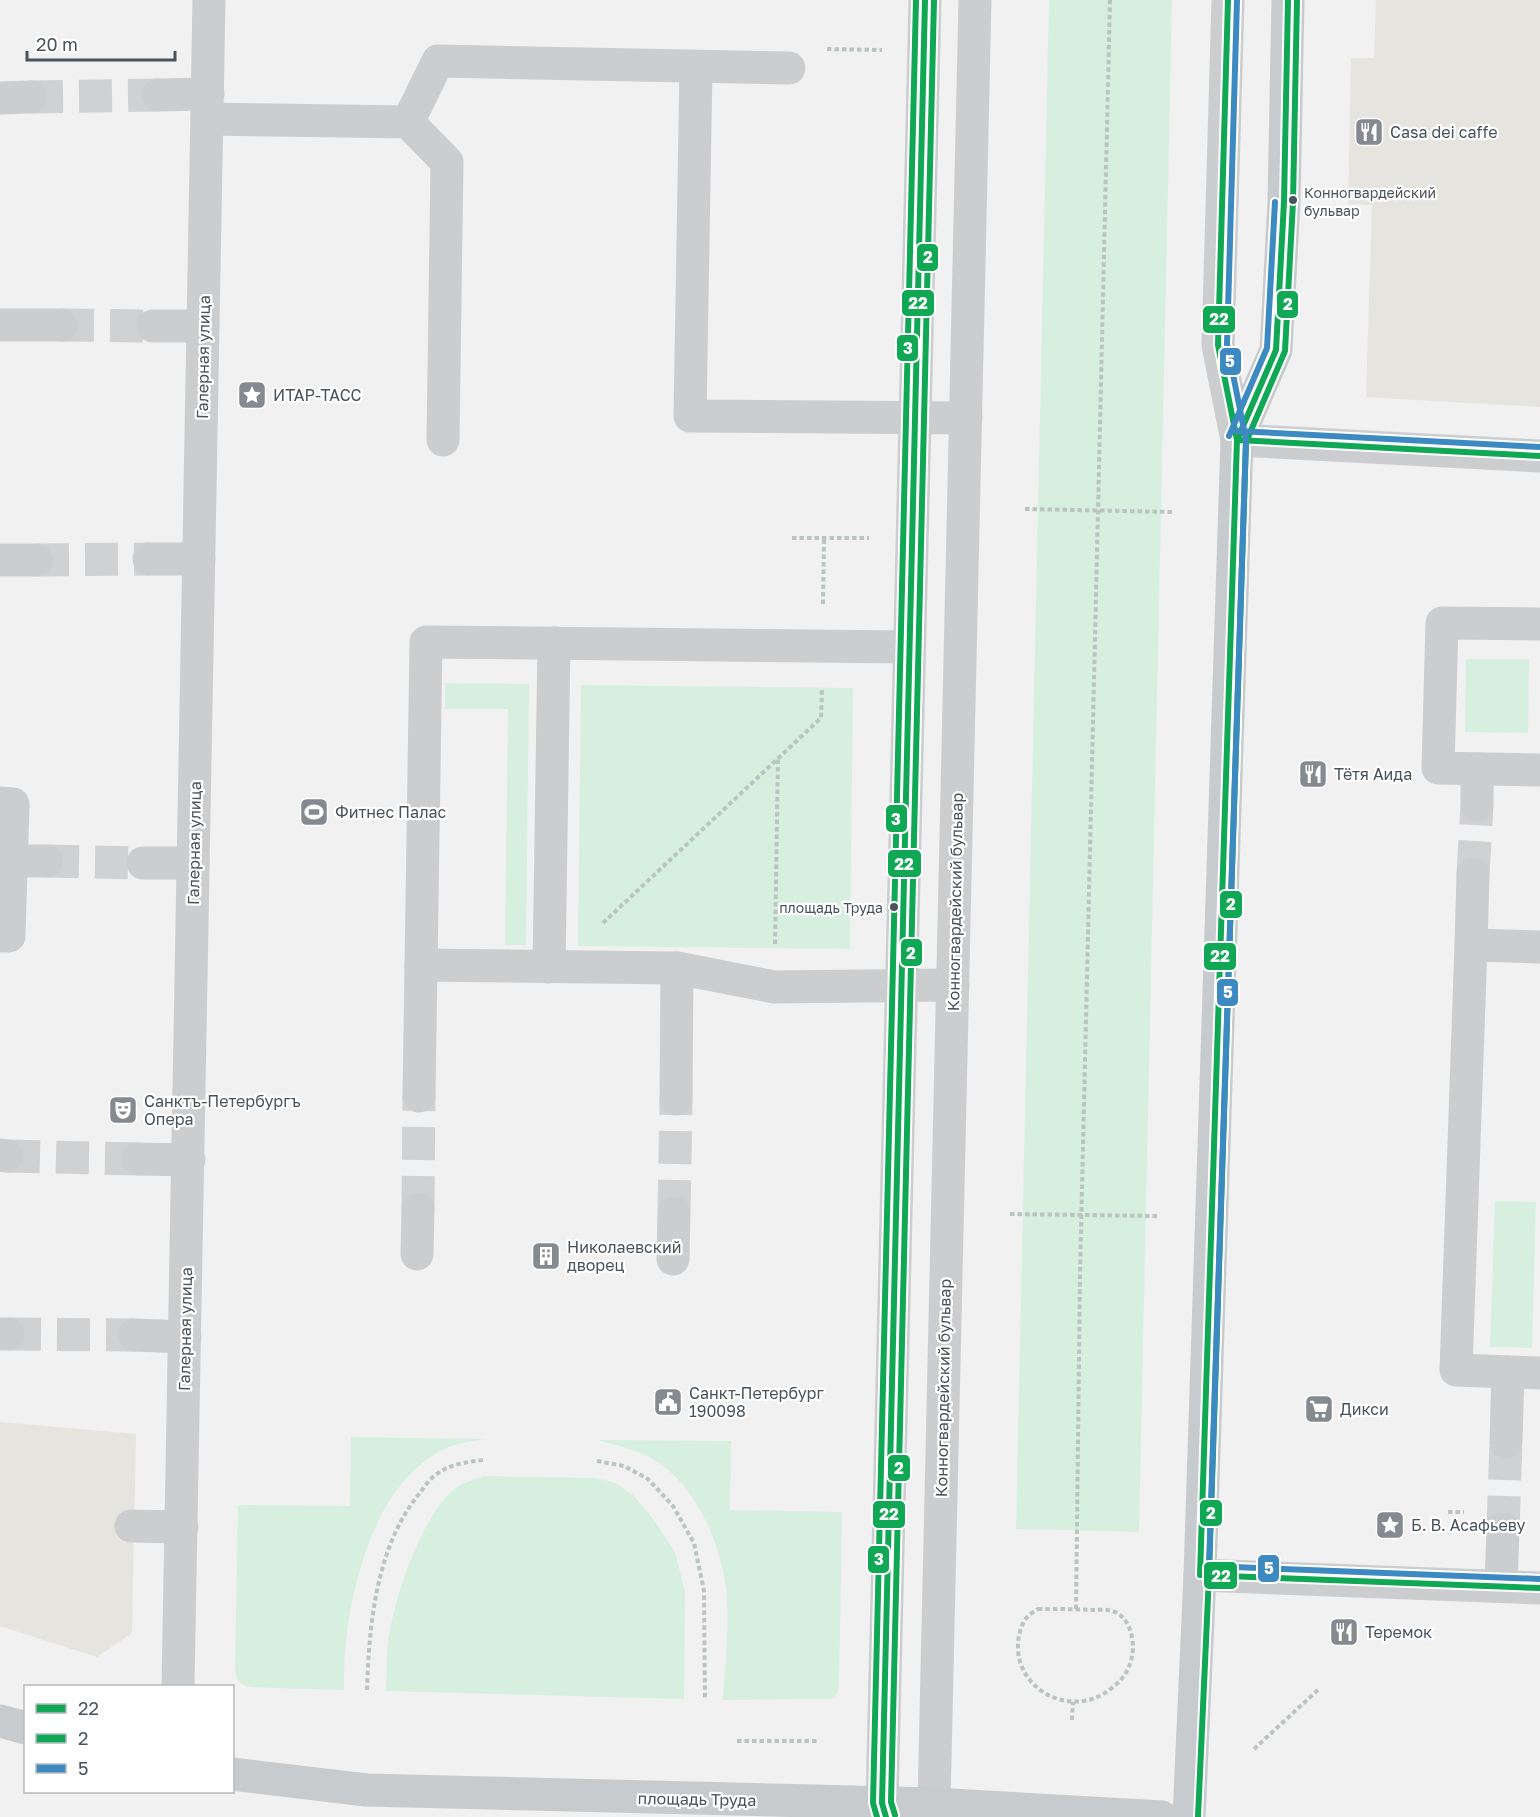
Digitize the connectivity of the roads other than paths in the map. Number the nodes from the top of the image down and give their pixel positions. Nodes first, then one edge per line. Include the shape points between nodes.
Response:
1 (209, 0) edge
2 (925, 0) edge
3 (975, 0) edge
4 (1228, 0) edge
5 (1288, 0) edge
6 (696, 67) junction
7 (789, 68) dead end
8 (158, 95) tunnel mouth
9 (207, 107) junction
10 (408, 122) junction
11 (0, 325) edge
12 (61, 325) tunnel mouth
13 (153, 326) tunnel mouth
14 (203, 326) junction
15 (915, 418) junction
16 (966, 418) junction
17 (443, 440) dead end
18 (1237, 440) junction
19 (1540, 456) edge
20 (149, 559) tunnel mouth
21 (199, 559) junction
22 (0, 560) edge
23 (36, 560) tunnel mouth
24 (1540, 624) edge
25 (554, 643) junction
26 (909, 647) junction
27 (1477, 769) junction
28 (1540, 770) edge
29 (0, 803) edge
30 (1476, 805) tunnel mouth
31 (11, 861) junction
32 (46, 861) tunnel mouth
33 (143, 863) tunnel mouth
34 (193, 863) junction
35 (1473, 874) tunnel mouth
36 (0, 936) edge
37 (1471, 945) junction
38 (1540, 947) edge
39 (421, 965) junction
40 (549, 967) junction
41 (677, 969) junction
42 (953, 985) junction
43 (901, 986) junction
44 (419, 1096) tunnel mouth
45 (676, 1099) tunnel mouth
46 (138, 1159) tunnel mouth
47 (189, 1160) junction
48 (418, 1209) tunnel mouth
49 (674, 1213) tunnel mouth
50 (417, 1254) dead end
51 (673, 1259) dead end
52 (134, 1335) tunnel mouth
53 (185, 1337) junction
54 (1524, 1372) edge
55 (1506, 1442) tunnel mouth
56 (131, 1526) dead end
57 (182, 1527) junction
58 (1503, 1529) tunnel mouth
59 (1200, 1575) junction
60 (1501, 1586) junction
61 (1540, 1588) edge
62 (178, 1685) edge
63 (0, 1721) edge
64 (24, 1727) edge
65 (234, 1774) edge
66 (934, 1804) junction
67 (884, 1810) edge
68 (1161, 1817) edge
69 (1189, 1817) edge

1 - 9 street, Галерная улица
2 - 15 street
3 - 16 street, Конногвардейский бульвар
4 - 18 street via 1218,345
5 - 18 main road via 1276,350
6 - 7 street
6 - 10 street via 438,61
6 - 15 street via 690,416
8 - 9 street
9 - 10 street
9 - 14 street, Галерная улица
10 - 17 street via 447,162
11 - 12 street
13 - 14 street
14 - 21 street, Галерная улица
15 - 16 street
15 - 26 street
16 - 42 street, Конногвардейский бульвар
18 - 19 street
18 - 59 main road
20 - 21 street
21 - 34 street, Галерная улица
22 - 23 street
24 - 27 street via 1442,623 1438,768
25 - 26 street
25 - 39 street via 426,642
25 - 40 street
26 - 43 street
27 - 28 street
27 - 30 street
29 - 31 street via 13,804
31 - 32 street
31 - 36 street via 9,936
33 - 34 street
34 - 47 street, Галерная улица
35 - 37 street
37 - 38 street
37 - 54 street via 1456,1370
39 - 40 street
39 - 44 street
40 - 41 street
41 - 43 street via 774,987
41 - 45 street
42 - 43 street
42 - 66 street, Конногвардейский бульвар
43 - 67 street
46 - 47 street
47 - 53 street, Галерная улица
48 - 50 street
49 - 51 street
52 - 53 street
53 - 57 street, Галерная улица
54 - 55 street
56 - 57 street
57 - 62 street, Галерная улица
58 - 60 street
59 - 60 street
59 - 69 main road
60 - 61 street
63 - 64 main road
65 - 67 main road, площадь Труда via 366,1790
66 - 67 main road, площадь Труда
66 - 68 main road, площадь Труда

